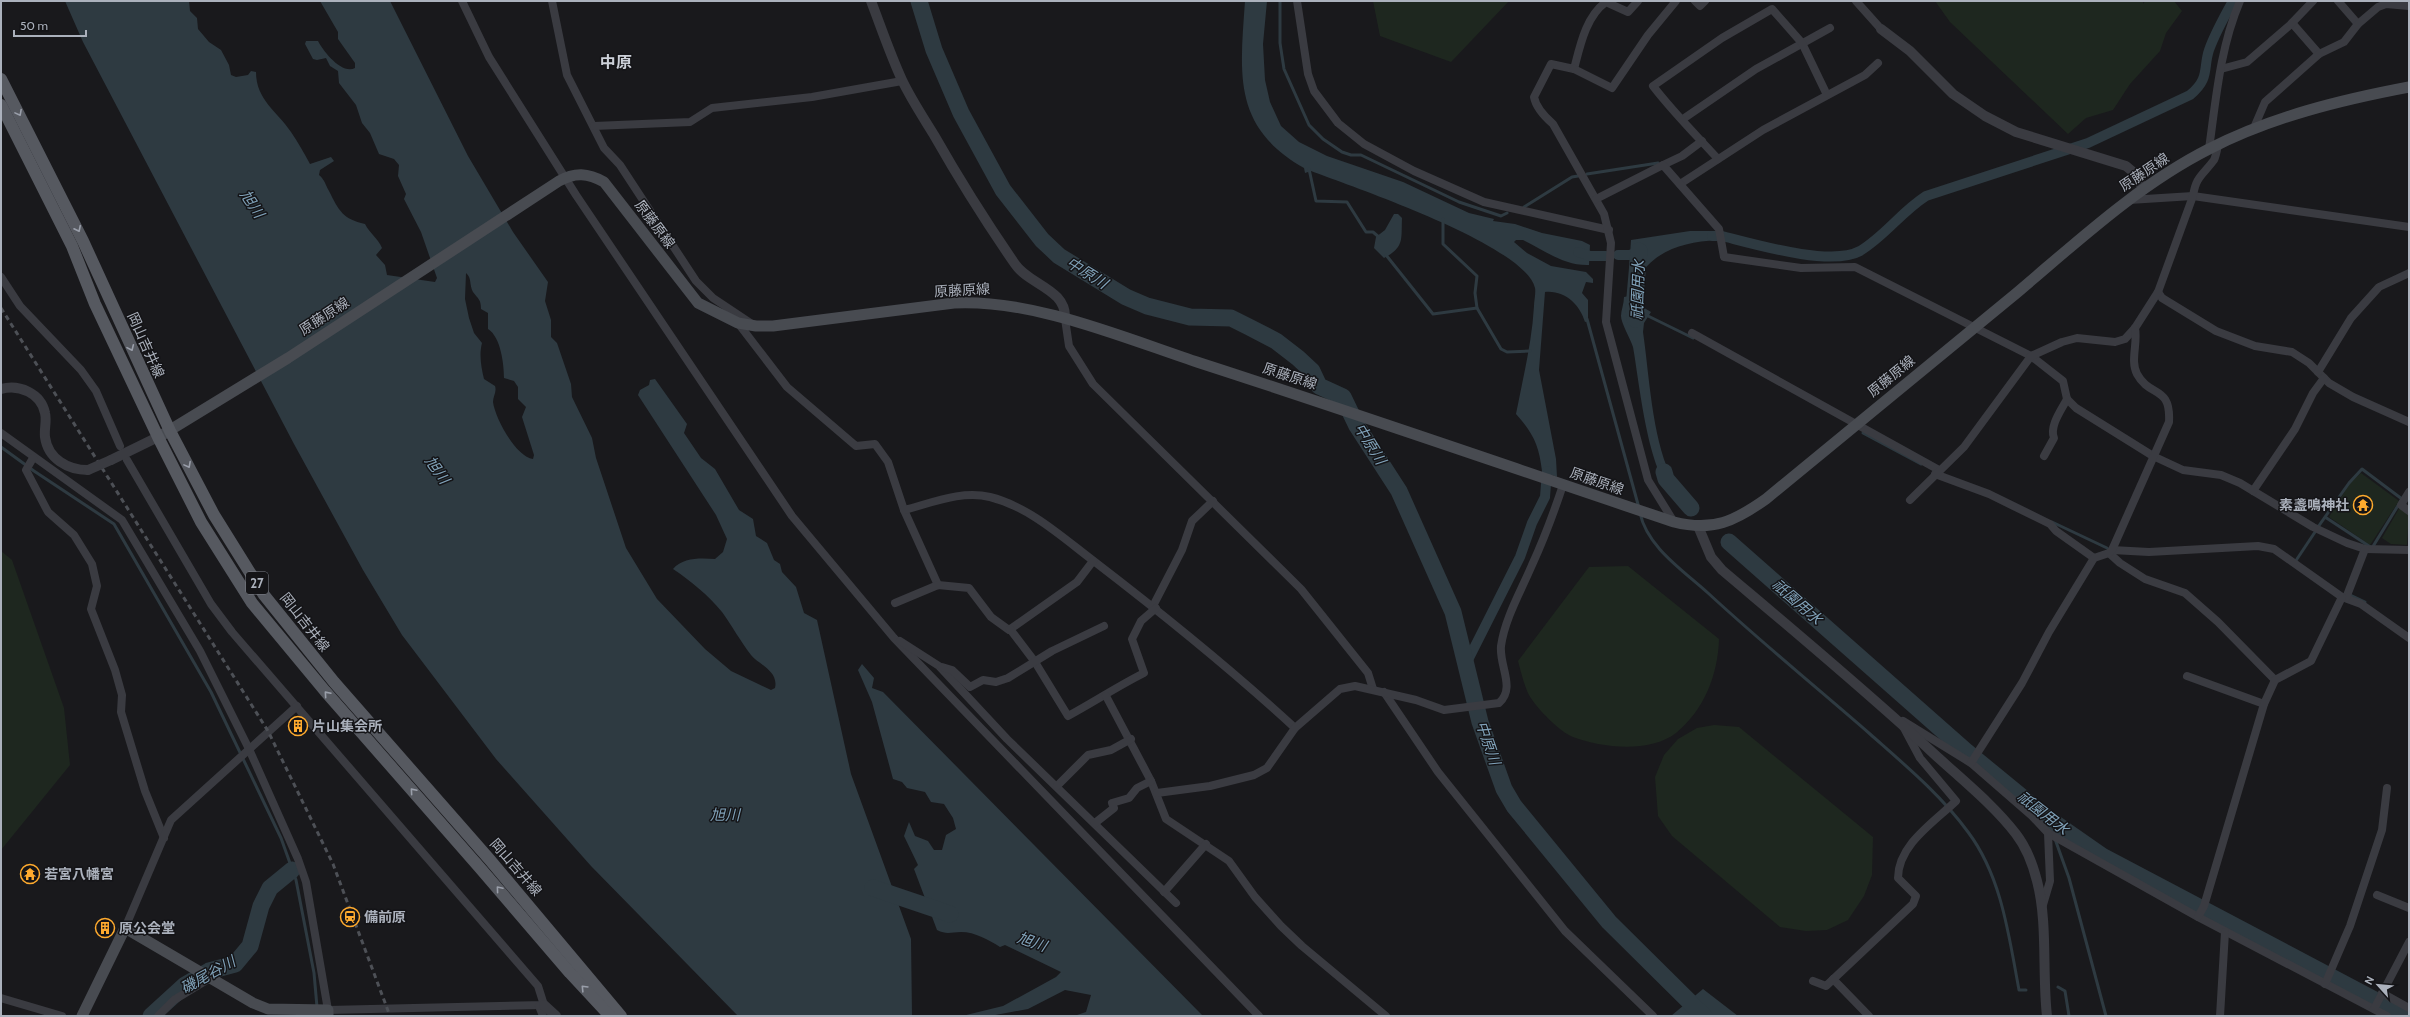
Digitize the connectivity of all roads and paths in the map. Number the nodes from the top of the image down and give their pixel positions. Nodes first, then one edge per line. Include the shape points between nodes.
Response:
1 (462, 1) edge
2 (552, 1) edge
3 (870, 1) edge
4 (1297, 1) edge
5 (1638, 1) edge
6 (1676, 1) edge
7 (1695, 1) edge
8 (1705, 1) edge
9 (1856, 1) edge
10 (2240, 1) edge
11 (2312, 1) edge
12 (2338, 1) edge
13 (2409, 6) edge
14 (2292, 23) junction
15 (2358, 24) junction
16 (1830, 28) dead end
17 (1881, 29) joint
18 (1802, 43) junction
19 (2319, 54) junction
20 (1878, 62) dead end
21 (1574, 69) junction
22 (2221, 69) junction
23 (1, 79) edge
24 (902, 81) junction
25 (2409, 87) edge
26 (1827, 95) junction
27 (1, 105) edge
28 (1683, 119) junction
29 (594, 126) junction
30 (2253, 130) junction
31 (1702, 141) junction
32 (2213, 147) junction
33 (1718, 159) junction
34 (1663, 165) junction
35 (563, 179) junction
36 (1680, 184) junction
37 (2144, 189) junction
38 (2193, 196) junction
39 (1596, 199) junction
40 (2129, 200) junction
41 (2409, 227) edge
42 (1609, 230) junction
43 (2409, 273) edge
44 (1, 277) edge
45 (2158, 292) junction
46 (1065, 319) junction
47 (738, 322) junction
48 (756, 326) junction
49 (1974, 327) junction
50 (2135, 328) junction
51 (1692, 333) dead end
52 (2032, 356) junction
53 (2318, 372) junction
54 (2324, 378) junction
55 (1, 389) edge
56 (2067, 399) junction
57 (2409, 422) edge
58 (1856, 424) junction
59 (170, 430) junction
60 (1, 433) edge
61 (158, 437) junction
62 (120, 446) dead end
63 (2044, 456) dead end
64 (2153, 456) junction
65 (127, 460) dead end
66 (29, 464) junction
67 (1937, 472) junction
68 (1558, 483) junction
69 (2253, 491) junction
70 (2409, 492) edge
71 (1910, 500) dead end
72 (1213, 501) junction
73 (904, 510) junction
74 (2409, 511) edge
75 (1674, 522) junction
76 (1698, 526) junction
77 (2365, 549) junction
78 (2408, 549) edge
79 (2110, 552) junction
80 (2094, 558) junction
81 (1093, 561) junction
82 (938, 585) junction
83 (2345, 596) junction
84 (895, 603) dead end
85 (1154, 607) junction
86 (1104, 626) dead end
87 (1010, 629) junction
88 (894, 638) junction
89 (2409, 638) edge
90 (1035, 662) junction
91 (939, 666) junction
92 (2187, 676) dead end
93 (2276, 680) junction
94 (1373, 689) junction
95 (1384, 692) junction
96 (1106, 696) junction
97 (2264, 704) junction
98 (296, 706) junction
99 (1889, 712) junction
100 (1902, 725) junction
101 (1295, 728) junction
102 (1131, 740) junction
103 (245, 753) junction
104 (1973, 759) junction
105 (1151, 781) junction
106 (1057, 786) junction
107 (2387, 788) dead end
108 (1157, 793) junction
109 (1095, 823) junction
110 (2050, 834) junction
111 (164, 838) junction
112 (1206, 844) junction
113 (1164, 892) junction
114 (2377, 895) dead end
115 (1176, 903) dead end
116 (2042, 908) junction
117 (2409, 908) edge
118 (2201, 913) junction
119 (125, 928) junction
120 (2225, 932) junction
121 (2409, 942) edge
122 (206, 975) junction
123 (1834, 979) junction
124 (2327, 979) junction
125 (1813, 981) dead end
126 (1, 998) edge
127 (2378, 1002) junction
128 (542, 1005) junction
129 (2409, 1008) edge
130 (323, 1012) edge
131 (445, 1012) edge
132 (62, 1016) edge
133 (82, 1016) edge
134 (158, 1016) edge
135 (543, 1016) edge
136 (556, 1016) edge
137 (610, 1016) edge
138 (621, 1016) edge
139 (1259, 1016) edge
140 (1386, 1016) edge
141 (1654, 1016) edge
142 (1869, 1016) edge
143 (2047, 1016) edge
144 (2220, 1016) edge
145 (2387, 1016) edge

1 - 35 street via 490,57
2 - 29 street via 567,75
3 - 24 street
4 - 42 street via 1308,74 1314,91 1338,122 1364,144 1484,202
5 - 21 street via 1628,12 1606,2 1597,8 1581,40
6 - 21 street via 1648,34 1612,88
7 - 8 street via 1700,6
9 - 17 street
10 - 22 street via 2230,24
11 - 14 street
12 - 15 street
13 - 15 street via 2386,4 2378,7
14 - 19 street
14 - 22 street via 2247,62
15 - 19 street via 2344,42
16 - 18 street
17 - 37 street via 1910,51 1953,94 1985,116 2016,132 2126,166
18 - 26 street
18 - 28 street via 1756,69
18 - 28 street via 1772,9 1722,38 1653,86
19 - 30 street via 2265,102
20 - 26 street via 1865,75
21 - 39 street via 1551,64 1534,97 1543,115 1553,124
22 - 32 street
23 -> 59 main road, 岡山吉井線 / 27 via 83,241
24 - 29 street via 812,97 712,108 690,122
24 - 46 street via 974,204 1017,268 1052,291 1066,311
25 - 30 main road, 原藤原線 via 2353,97
26 - 33 street via 1763,130
27 - 61 main road, 岡山吉井線 / 27 via 72,246 98,311
28 - 31 street
29 - 48 street via 604,148 620,165 696,281 713,298
30 - 32 main road, 原藤原線
31 - 33 street
31 - 34 street via 1682,156
32 - 37 main road, 原藤原線
32 - 38 street via 2214,160 2198,177
33 - 36 street
34 - 36 street
34 - 39 street
35 - 47 main road, 原藤原線 via 581,174 592,175 604,182 698,303
35 - 59 main road, 原藤原線
35 - 88 street via 792,516
36 - 49 street via 1719,232 1724,257 1801,268 1855,267
37 - 40 main road, 原藤原線
38 - 40 street
38 - 41 street
38 - 45 street
39 - 42 street
40 - 49 main road, 原藤原線
42 - 75 street via 1611,243 1606,322 1648,480
43 - 53 street via 2379,287 2351,318
44 - 62 street via 20,306 81,370 96,391
45 - 50 street
45 - 53 street via 2162,298 2216,331 2255,346 2292,352
46 - 48 main road, 原藤原線 via 1013,306 977,302
46 - 68 main road, 原藤原線 via 1327,404
46 - 72 street via 1069,346 1093,384
47 - 48 main road, 原藤原線
47 - 73 street via 787,387 805,404 856,446 875,444 888,462
49 - 52 street
49 - 58 main road, 原藤原線
50 - 52 street via 2125,339 2115,342 2077,338
50 - 64 street via 2137,338 2134,366 2138,375 2164,397 2170,407 2169,422
51 - 58 street
52 - 56 street via 2063,381
52 - 67 street via 1964,447
53 - 54 street
54 - 57 street via 2353,397
54 - 69 street via 2313,393 2295,429
55 - 61 street, bridge via 18,388 34,395 44,408 45,437 51,452 67,467 88,470
56 - 63 street via 2058,416 2052,434 2054,438
56 - 64 street via 2076,408
58 - 67 street
58 - 76 main road, 原藤原線 via 1746,513 1725,524
59 - 61 main road, 原藤原線
59 -> 138 main road, 岡山吉井線 / 27 via 214,515 264,595 334,682 490,860
60 - 66 street
137 -> 61 main road, 岡山吉井線 / 27 via 325,691 252,603 201,522
64 - 69 street via 2183,470 2221,475
64 - 79 street
65 - 98 street via 211,604
66 - 103 street via 122,520 206,663
66 - 111 street via 48,512 74,535 92,564 97,586 91,609 115,670 122,695 121,712 145,791
67 - 71 street
67 - 80 street via 2050,524 2056,532
68 - 75 main road, 原藤原線
68 - 95 street via 1548,529 1510,614 1501,645 1501,661 1508,688 1505,698 1499,703 1444,710
69 - 77 street via 2313,528
70 - 74 street via 2401,505
72 - 85 street via 1192,521 1182,550
72 - 94 street via 1301,589 1368,673
73 - 81 street via 970,494 989,497 1011,504 1051,528
73 - 82 street
75 - 76 main road, 原藤原線
76 - 99 street via 1711,557 1722,570
77 - 78 street
77 - 83 street
79 - 80 street
79 - 83 street via 2258,546 2274,549
79 - 93 street via 2120,563 2146,579 2185,593
80 - 104 street via 2049,632 2022,683
81 - 85 street
81 - 87 street via 1077,582
82 - 84 street
82 - 87 street via 969,588 991,617
83 - 89 street via 2361,604
83 - 93 street via 2312,661
85 - 96 street via 1141,621 1132,639 1144,673 1114,688
85 - 101 street via 1215,655
86 - 90 street
87 - 90 street
88 - 91 street via 919,651
88 - 139 street
90 - 91 street via 1008,678 996,682 983,680 970,687 952,670
90 - 96 street via 1068,716
91 - 106 street via 1007,739
92 - 97 street
93 - 97 street
94 - 95 street
94 - 101 street via 1355,686 1340,689
95 - 141 street via 1438,772 1565,932
96 - 102 street
97 - 118 street
98 - 103 street
98 - 128 street via 538,986
99 - 100 street
99 - 104 street
100 - 116 street via 2016,834 2037,880
100 - 123 street via 1920,758 1956,801 1908,846 1898,871 1898,878 1916,896 1913,904
101 - 108 street via 1267,768 1254,776 1210,786
102 - 105 street
102 - 106 street via 1111,750 1088,755
103 - 111 street via 171,820
103 - 130 street via 298,860 306,882
104 - 110 street
105 - 108 street
105 - 109 street via 1137,788 1129,798 1112,803 1114,808
106 - 109 street
107 - 124 street via 2382,830 2350,926
108 - 112 street via 1166,819
109 - 113 street
110 - 116 street via 2050,881
110 - 118 street via 2097,862
111 - 119 street
112 - 113 street
112 - 140 street via 1230,861 1255,897 1302,946
113 - 115 street
114 - 117 street
116 - 143 street via 2043,982
118 - 120 street
119 - 122 main road
119 - 133 main road
120 - 124 street
120 - 144 street
121 - 127 street
122 - 130 main road via 268,1010
122 - 134 street
123 - 125 street via 1826,986
123 - 142 street
124 - 127 street
126 - 132 street
127 - 129 street
127 - 145 street
128 - 131 street
128 - 135 street
128 - 136 street
130 - 131 street

